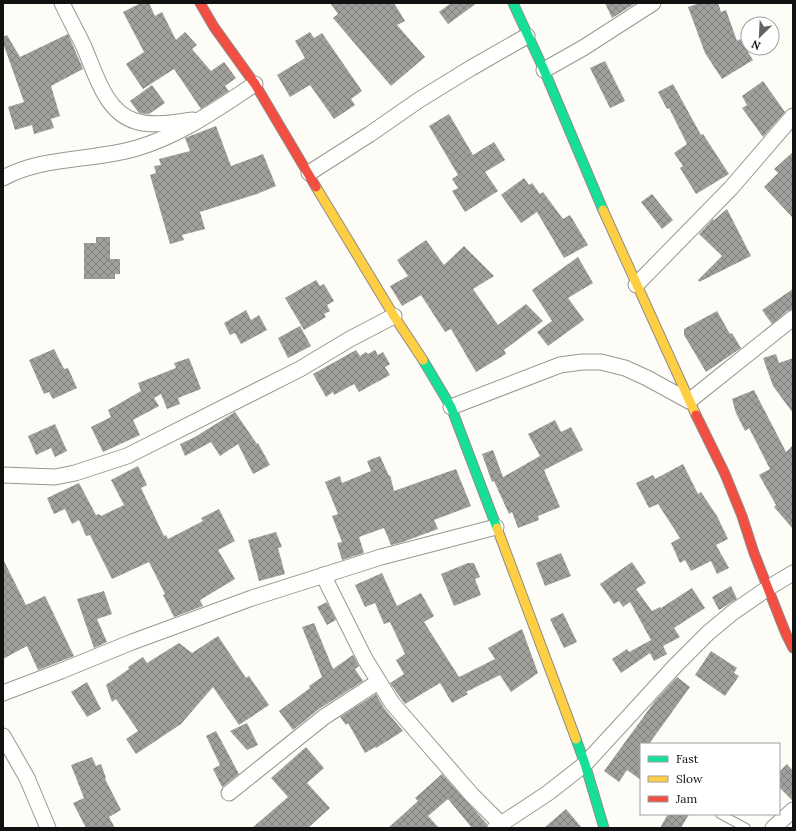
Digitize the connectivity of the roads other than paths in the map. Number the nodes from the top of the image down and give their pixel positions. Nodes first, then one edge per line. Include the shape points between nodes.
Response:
1 (62, 3) edge
2 (200, 3) edge
3 (513, 3) edge
4 (653, 3) edge
5 (527, 36) junction
6 (544, 70) junction
7 (255, 84) junction
8 (793, 116) edge
9 (202, 119) junction
10 (4, 172) edge
11 (308, 173) junction
12 (636, 285) junction
13 (394, 316) junction
14 (793, 318) edge
15 (689, 401) junction
16 (451, 407) junction
17 (3, 475) edge
18 (496, 527) junction
19 (793, 573) edge
20 (322, 575) junction
21 (768, 588) junction
22 (793, 648) edge
23 (378, 682) junction
24 (3, 693) edge
25 (3, 736) edge
26 (585, 764) junction
27 (229, 793) dead end
28 (793, 810) edge
29 (722, 815) edge
30 (498, 826) edge
31 (48, 828) edge
32 (604, 828) edge
33 (746, 828) edge
34 (773, 828) edge

1 - 9 street via 99,82 110,101 122,114 134,120 156,124
2 - 7 street
3 - 5 street
4 - 6 street
5 - 6 street
5 - 11 street via 418,100
6 - 12 street
7 - 9 street
7 - 11 street
8 - 12 street via 731,188
9 - 10 street via 175,134 137,148
11 - 13 street
12 - 15 street
13 - 16 street
13 - 17 street via 300,369 127,456 55,477
14 - 15 street
15 - 16 street via 625,368 601,362 582,362 560,365
15 - 21 street via 725,474
16 - 18 street
18 - 20 street
18 - 26 street
19 - 21 street
20 - 23 street
20 - 24 street via 194,619
21 - 22 street
21 - 26 street via 708,633
23 - 27 street via 324,717
23 - 30 street via 392,703
25 - 31 street via 27,778
26 - 30 street via 548,793
26 - 32 street
28 - 34 street
29 - 33 lane

